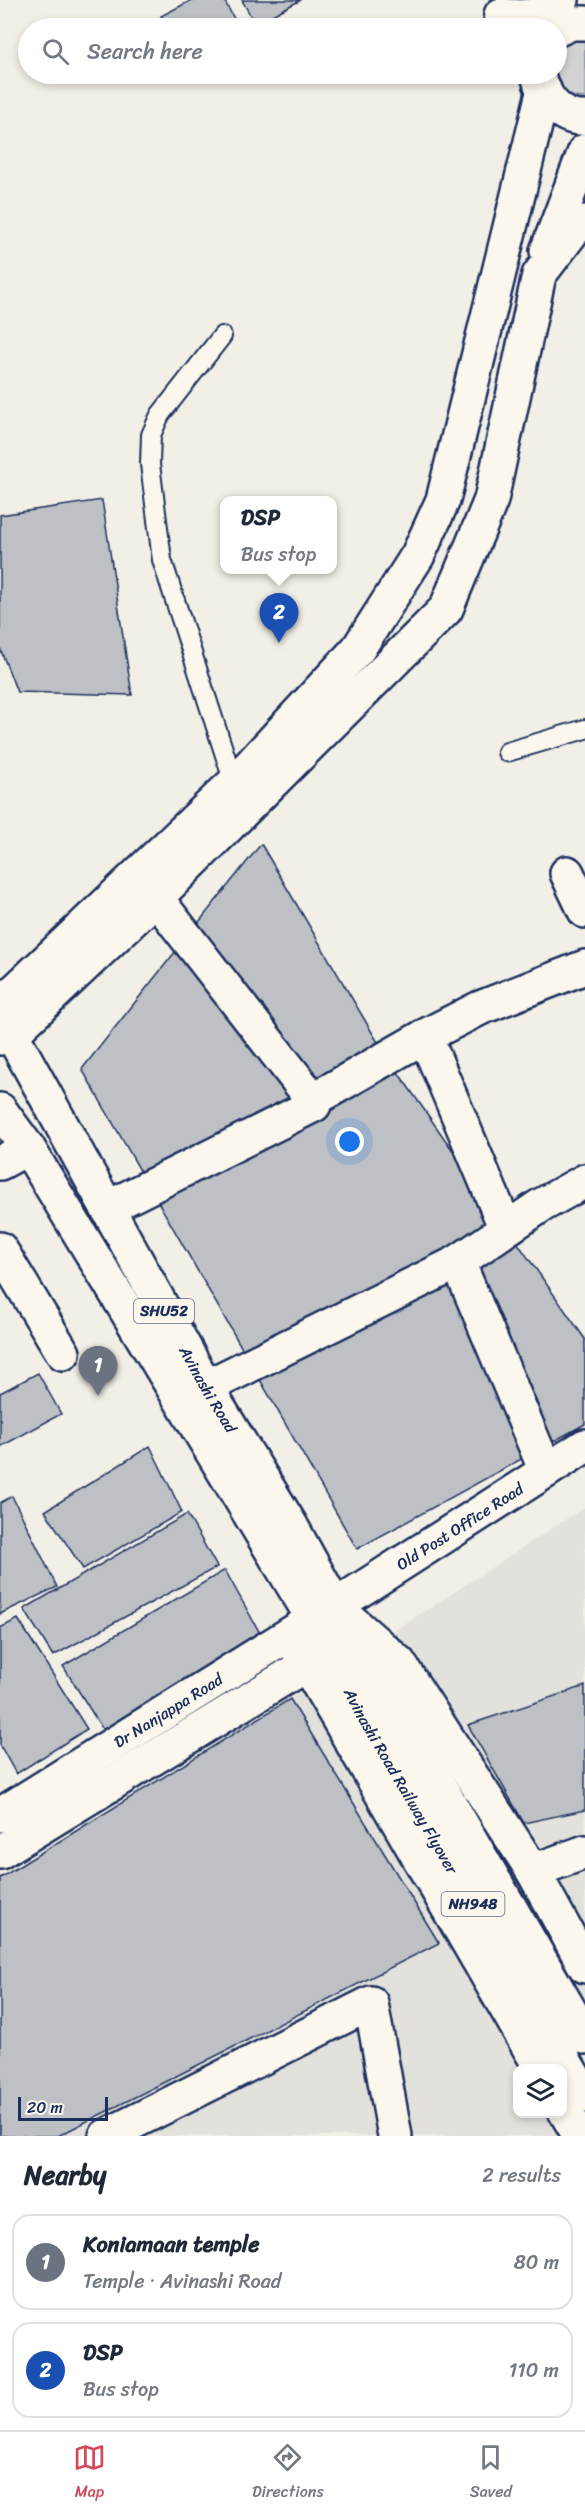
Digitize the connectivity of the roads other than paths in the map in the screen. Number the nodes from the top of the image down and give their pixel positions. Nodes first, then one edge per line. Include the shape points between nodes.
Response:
1 (562, 0) edge
2 (501, 15) edge
3 (519, 18) edge
4 (527, 18) edge
5 (585, 23) edge
6 (567, 25) edge
7 (540, 84) edge
8 (543, 84) edge
9 (585, 118) edge
10 (585, 152) edge
11 (585, 222) edge
12 (539, 275) junction
13 (222, 336) dead end
14 (585, 729) edge
15 (507, 752) dead end
16 (234, 783) junction
17 (567, 873) dead end
18 (156, 898) junction
19 (585, 911) edge
20 (585, 967) edge
21 (3, 1022) edge
22 (425, 1036) junction
23 (314, 1105) dead end
24 (0, 1110) edge
25 (14, 1156) edge
26 (585, 1181) edge
27 (107, 1208) junction
28 (506, 1229) junction
29 (0, 1249) edge
30 (458, 1262) junction
31 (63, 1353) dead end
32 (206, 1387) junction
33 (585, 1446) edge
34 (546, 1471) junction
35 (315, 1635) junction
36 (373, 1704) junction
37 (0, 1815) edge
38 (0, 1852) edge
39 (585, 1852) edge
40 (533, 1871) junction
41 (585, 1966) edge
42 (585, 2037) edge
43 (539, 2064) edge
44 (585, 2096) edge
45 (567, 2114) edge
46 (105, 2136) edge
47 (395, 2136) edge
48 (580, 2136) edge

1 - 4 main road
2 - 3 main road
5 - 6 main road
7 - 16 main road via 444,500 418,555 358,649
8 - 9 main road via 556,108 574,119
10 - 12 main road
11 - 12 main road via 575,228
12 - 18 main road via 491,500 446,609
13 - 16 lane via 160,415 152,435 150,464 162,560
14 - 15 lane
16 - 21 main road
17 - 19 main road
18 - 21 main road
18 - 22 main road via 313,1100
20 - 22 main road via 480,1008
21 - 27 main road, Avinashi Road / SHU52
22 - 28 main road
23 - 27 main road
24 - 25 main road, Avinashi Road / SHU52
25 - 35 main road, Avinashi Road / SHU52
26 - 28 main road
27 - 32 main road, Avinashi Road / SHU52
28 - 30 main road
29 - 31 main road
30 - 32 main road
30 - 34 main road
32 - 35 main road, Avinashi Road / SHU52 via 290,1524
33 - 34 main road, Old Post Office Road
34 - 35 main road, Old Post Office Road
35 - 36 main road, Avinashi Road Railway Flyover / NH948
35 - 36 main road, Avinashi Road Railway Flyover / SHU52
35 - 37 main road, Dr Nanjappa Road
35 - 38 main road, Dr Nanjappa Road
35 - 40 main road via 399,1663
35 - 43 main road
36 - 42 main road, Avinashi Road Railway Flyover / NH948
36 - 44 main road, Avinashi Road Railway Flyover / NH948
39 - 40 main road
40 - 41 main road
45 - 48 main road
46 - 47 main road via 371,2003

